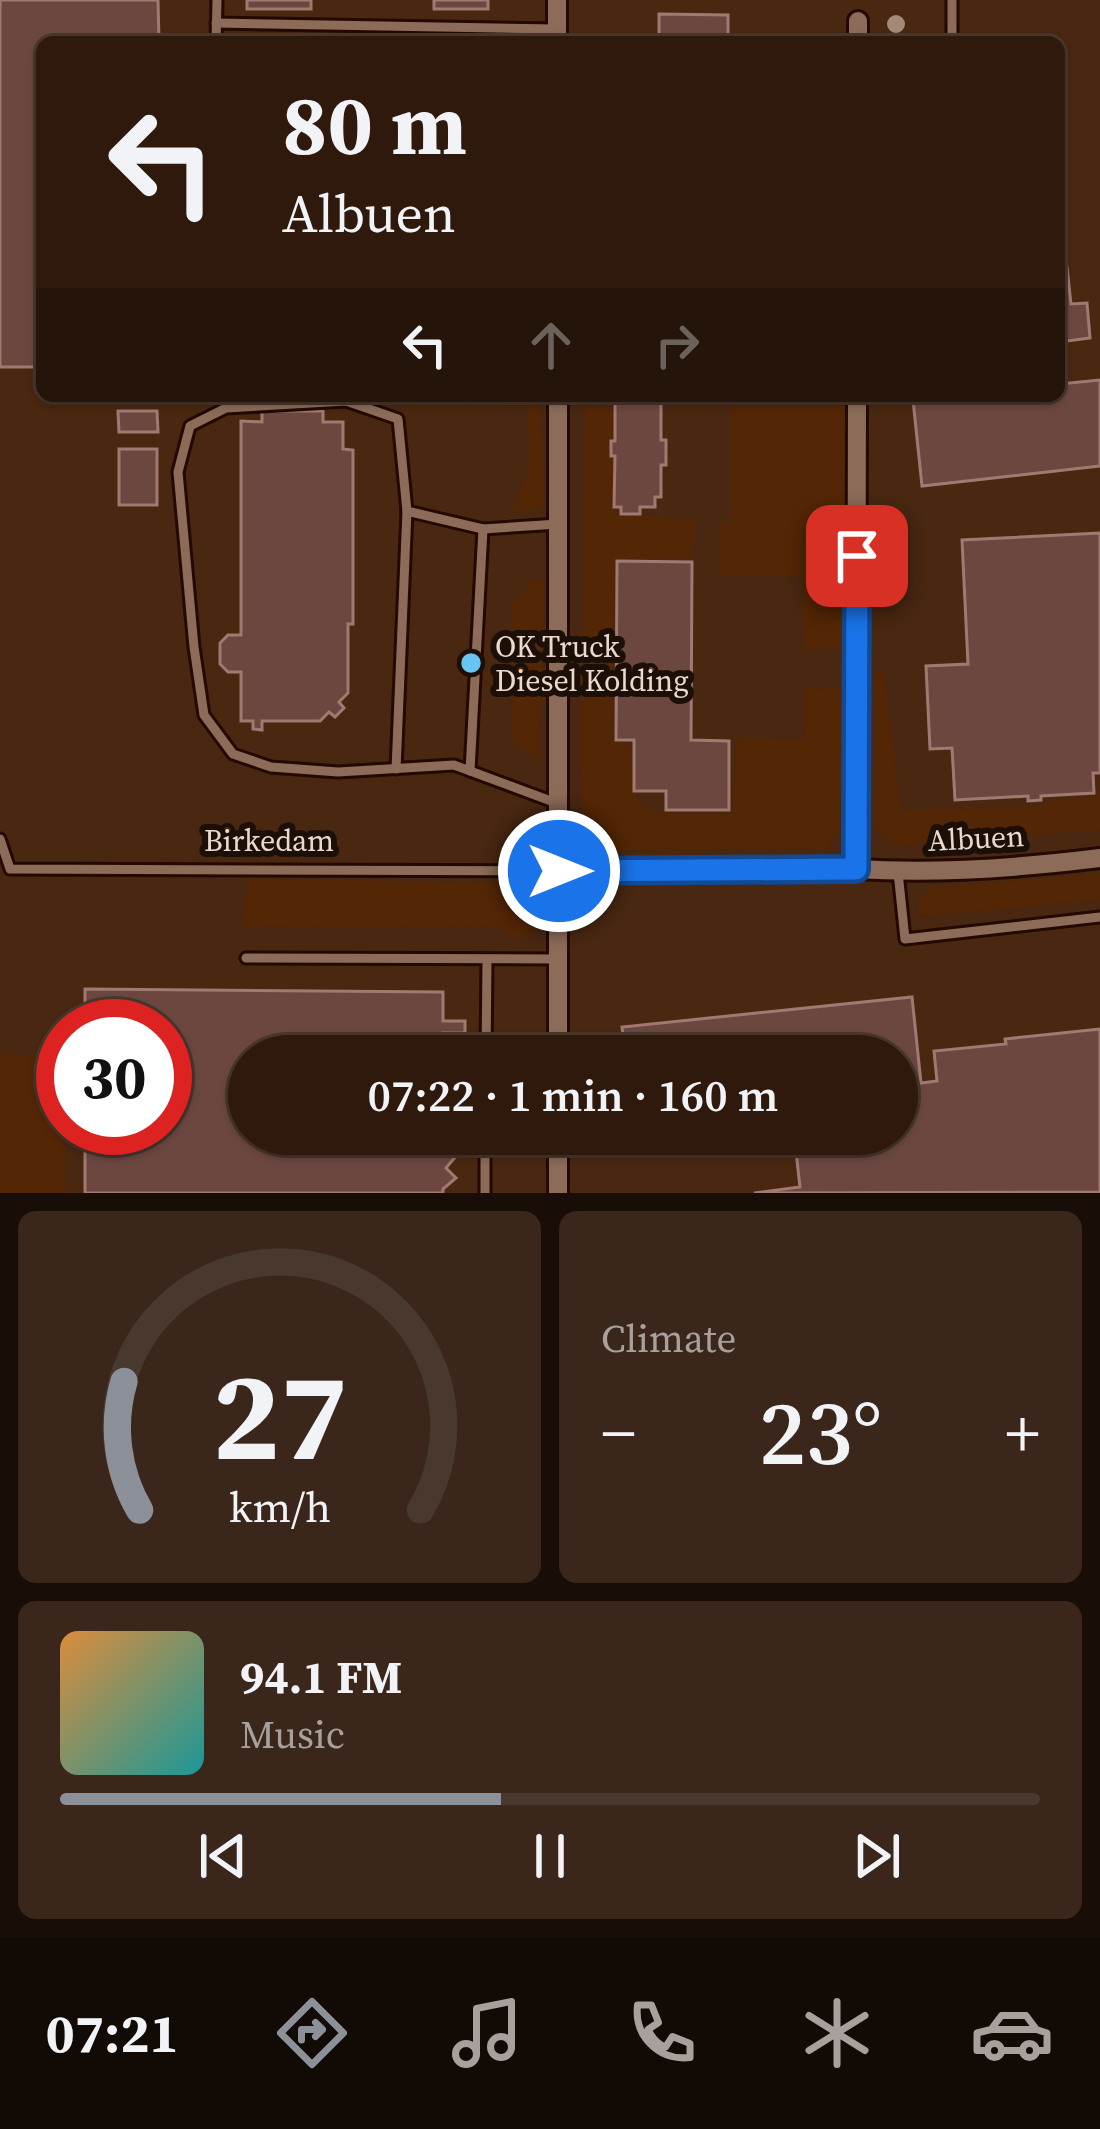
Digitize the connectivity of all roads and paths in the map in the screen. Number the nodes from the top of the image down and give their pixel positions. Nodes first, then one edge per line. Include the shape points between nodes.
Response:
1 (217, 0) edge
2 (557, 0) edge
3 (952, 0) edge
4 (858, 21) dead end
5 (216, 23) junction
6 (557, 35) edge
7 (216, 36) edge
8 (859, 36) edge
9 (952, 36) edge
10 (329, 402) edge
11 (349, 402) edge
12 (558, 402) edge
13 (857, 402) edge
14 (406, 511) junction
15 (558, 524) junction
16 (483, 529) junction
17 (396, 769) junction
18 (470, 770) junction
19 (559, 804) junction
20 (0, 839) edge
21 (1100, 858) edge
22 (856, 869) junction
23 (559, 871) junction
24 (898, 872) junction
25 (1100, 917) edge
26 (245, 958) dead end
27 (559, 959) junction
28 (487, 960) junction
29 (486, 1035) edge
30 (558, 1035) edge
31 (485, 1155) edge
32 (558, 1155) edge
33 (485, 1193) edge
34 (558, 1193) edge

1 - 5 lane
2 - 6 street
3 - 9 lane
4 - 8 street
5 - 6 lane
5 - 7 lane
10 - 17 lane via 226,408 190,425 178,472 204,715 232,754 271,767
11 - 14 lane via 398,418
12 - 15 street
13 - 22 street
14 - 16 lane
14 - 17 lane
15 - 16 lane
15 - 19 street
16 - 18 lane
17 - 18 lane
18 - 19 lane
19 - 23 street
20 - 23 lane, Birkedam via 10,869
21 - 24 street, Albuen
22 - 23 street, Albuen
22 - 24 street, Albuen
23 - 27 street
24 - 25 lane via 905,939
26 - 28 lane
27 - 28 lane
27 - 30 street
28 - 29 lane
31 - 33 lane
32 - 34 street

